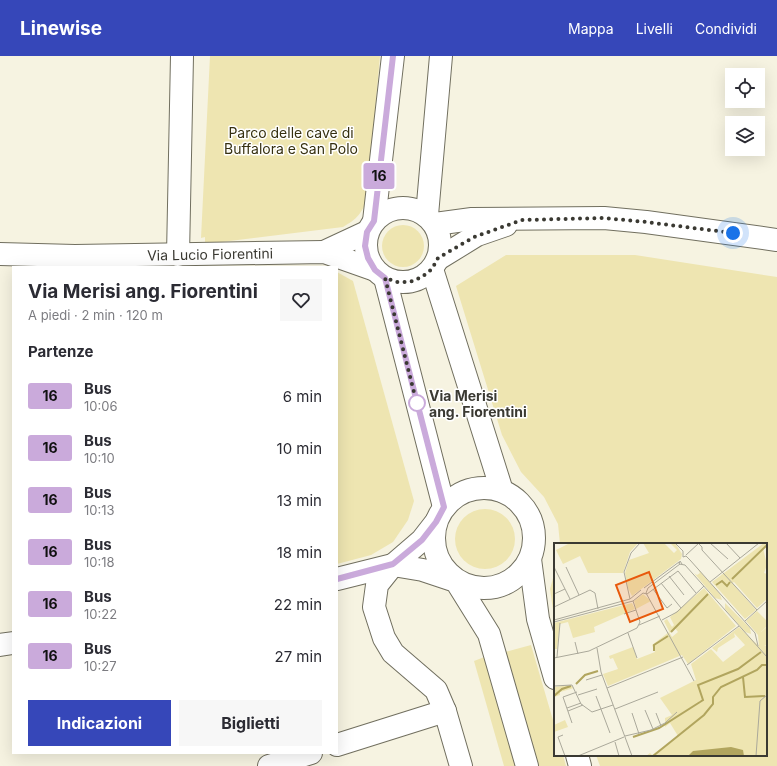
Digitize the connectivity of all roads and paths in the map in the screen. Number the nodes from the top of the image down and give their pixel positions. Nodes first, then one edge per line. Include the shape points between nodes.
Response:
1 (182, 56) edge
2 (393, 56) edge
3 (441, 56) edge
4 (431, 220) junction
5 (522, 220) junction
6 (371, 227) junction
7 (777, 240) edge
8 (324, 252) junction
9 (0, 254) edge
10 (178, 254) junction
11 (435, 264) junction
12 (380, 274) junction
13 (502, 491) junction
14 (440, 514) junction
15 (530, 559) junction
16 (393, 564) junction
17 (338, 579) edge
18 (456, 581) junction
19 (12, 643) edge
20 (0, 645) edge
21 (554, 675) edge
22 (445, 711) junction
23 (338, 745) edge
24 (308, 754) edge
25 (577, 756) edge
26 (269, 766) edge
27 (461, 766) edge
28 (527, 766) edge
29 (580, 766) edge

1 - 10 street
2 - 6 street
3 - 4 street
4 - 5 street
4 - 6 street via 417,209 393,208 382,213
4 - 11 street via 440,235 441,247
5 - 7 street via 604,218
5 - 11 street via 477,235
6 - 8 street, Via Lucio Fiorentini
6 - 12 street via 365,246 368,258
8 - 10 street, Via Lucio Fiorentini
8 - 12 street, Via Lucio Fiorentini
9 - 10 street, Via Lucio Fiorentini
11 - 12 street via 422,277 410,282 397,282
11 - 13 street
12 - 14 street
13 - 14 street via 486,487 470,489 456,496
13 - 15 street via 516,499 527,511 533,526 535,542
14 - 16 street via 422,540
14 - 18 street via 433,537 436,554 444,569
15 - 18 street via 520,573 506,584 489,589 472,588
15 - 21 street via 538,619
16 - 17 street
16 - 18 street via 423,570
16 - 22 street via 377,585 374,607 384,638 393,653 436,690
18 - 28 street via 489,634
19 - 20 street
22 - 23 street
22 - 27 street
24 - 26 street
25 - 29 street

